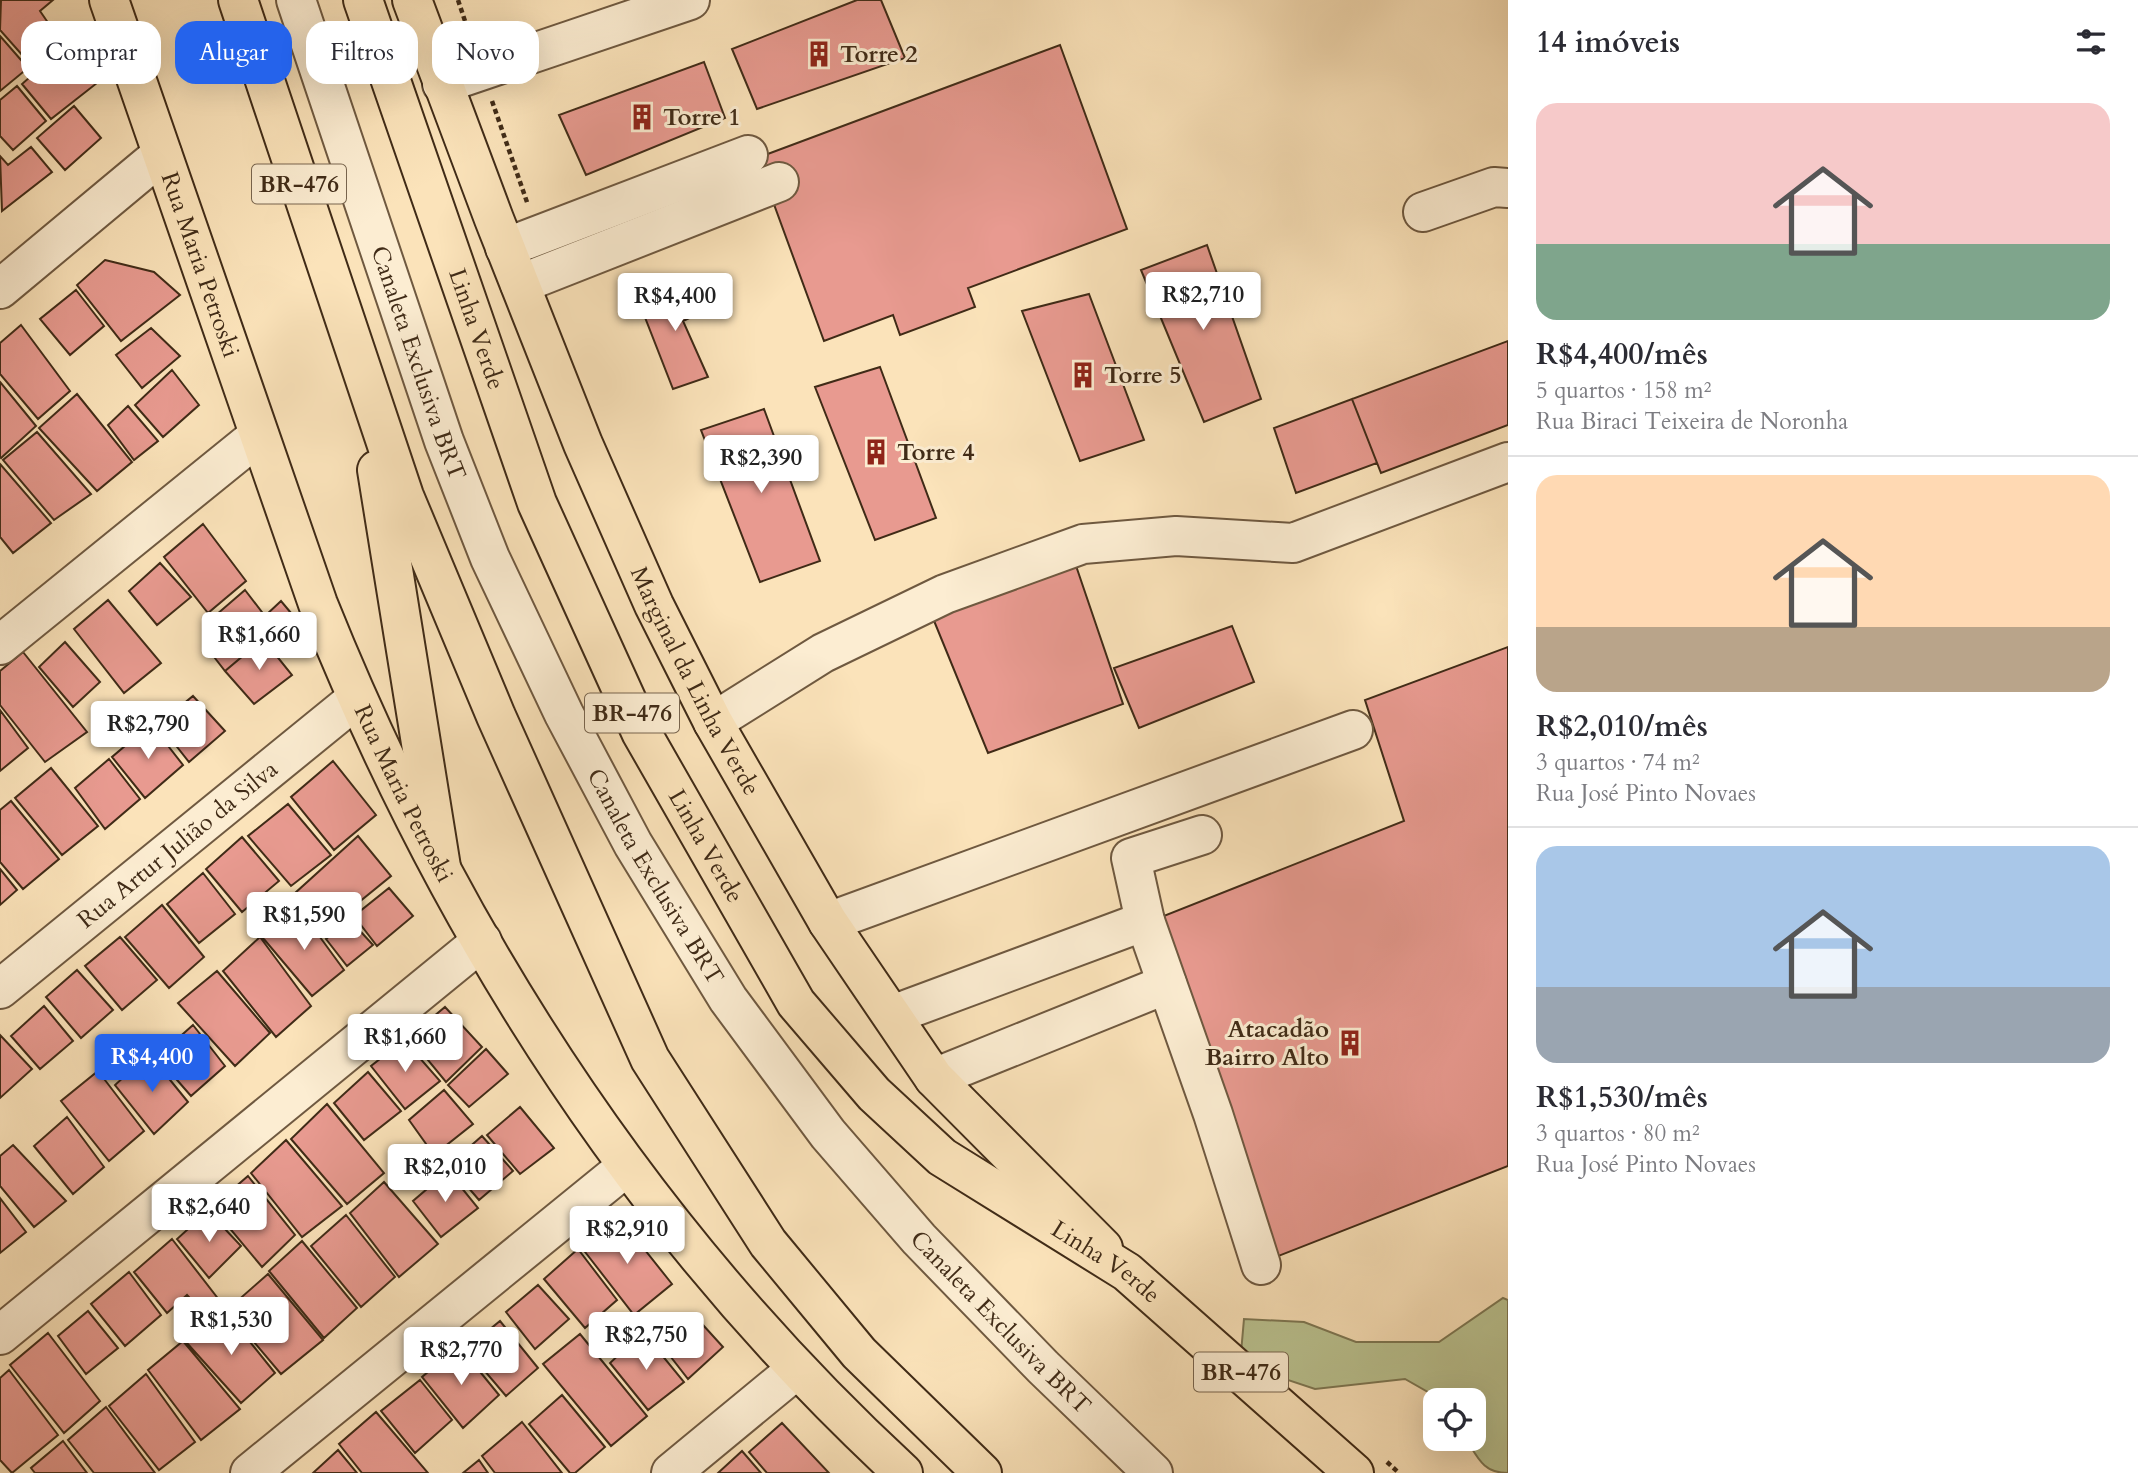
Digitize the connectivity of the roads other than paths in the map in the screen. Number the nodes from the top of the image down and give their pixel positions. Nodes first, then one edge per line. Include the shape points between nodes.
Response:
1 (109, 0) edge
2 (238, 0) edge
3 (296, 0) edge
4 (363, 0) edge
5 (412, 0) edge
6 (690, 0) edge
7 (539, 51) edge
8 (432, 56) edge
9 (442, 84) edge
10 (162, 154) junction
11 (748, 155) dead end
12 (779, 182) dead end
13 (1508, 188) edge
14 (1423, 212) dead end
15 (522, 241) junction
16 (520, 284) junction
17 (0, 289) edge
18 (360, 368) junction
19 (259, 435) junction
20 (1508, 462) edge
21 (0, 645) edge
22 (356, 699) junction
23 (713, 722) junction
24 (1353, 730) dead end
25 (1202, 835) dead end
26 (441, 867) junction
27 (1145, 921) junction
28 (828, 922) junction
29 (482, 941) junction
30 (1167, 984) junction
31 (0, 989) edge
32 (892, 1016) junction
33 (934, 1078) junction
34 (626, 1167) junction
35 (1261, 1265) dead end
36 (1126, 1272) junction
37 (0, 1335) edge
38 (797, 1369) junction
39 (1367, 1464) edge
40 (250, 1473) edge
41 (671, 1473) edge
42 (903, 1473) edge
43 (982, 1473) edge
44 (1153, 1473) edge

1 - 10 main road, Rua Maria Petroski
2 - 18 main road, BR-476
3 - 44 street, Canaleta Exclusiva BRT via 444,441 490,558 564,714 633,844 728,999 828,1134 919,1239
4 - 36 main road, Linha Verde / BR-476 via 537,503 640,732 796,1003 874,1094 942,1157
5 - 8 main road, Marginal da Linha Verde
6 - 7 street
9 - 15 main road, Marginal da Linha Verde
10 - 17 street
10 - 19 main road, Rua Maria Petroski
11 - 15 street
12 - 16 street
13 - 14 street via 1494,187
15 - 16 main road, Marginal da Linha Verde
16 - 23 main road, Marginal da Linha Verde via 654,605
18 - 26 main road
18 - 43 main road, BR-476 via 429,559 650,1059 768,1243 859,1353
19 - 21 street
19 - 22 main road, Rua Maria Petroski
20 - 23 street via 1293,543 1176,536 1083,544 945,594 823,653
22 - 26 main road, Rua Maria Petroski
22 - 31 street, Rua Artur Julião da Silva
23 - 28 main road, Marginal da Linha Verde
24 - 28 street
25 - 27 street via 1131,858
26 - 29 main road, Rua Maria Petroski
27 - 30 street
27 - 32 street
28 - 32 main road, Marginal da Linha Verde
29 - 34 main road, Rua Maria Petroski
29 - 37 street
30 - 33 street
30 - 35 street
32 - 33 main road, Marginal da Linha Verde
33 - 36 main road, Marginal da Linha Verde
34 - 38 main road, Rua Maria Petroski via 676,1232
34 - 40 street
36 - 39 main road, Linha Verde / BR-476
38 - 41 street
38 - 42 main road, Rua Maria Petroski

